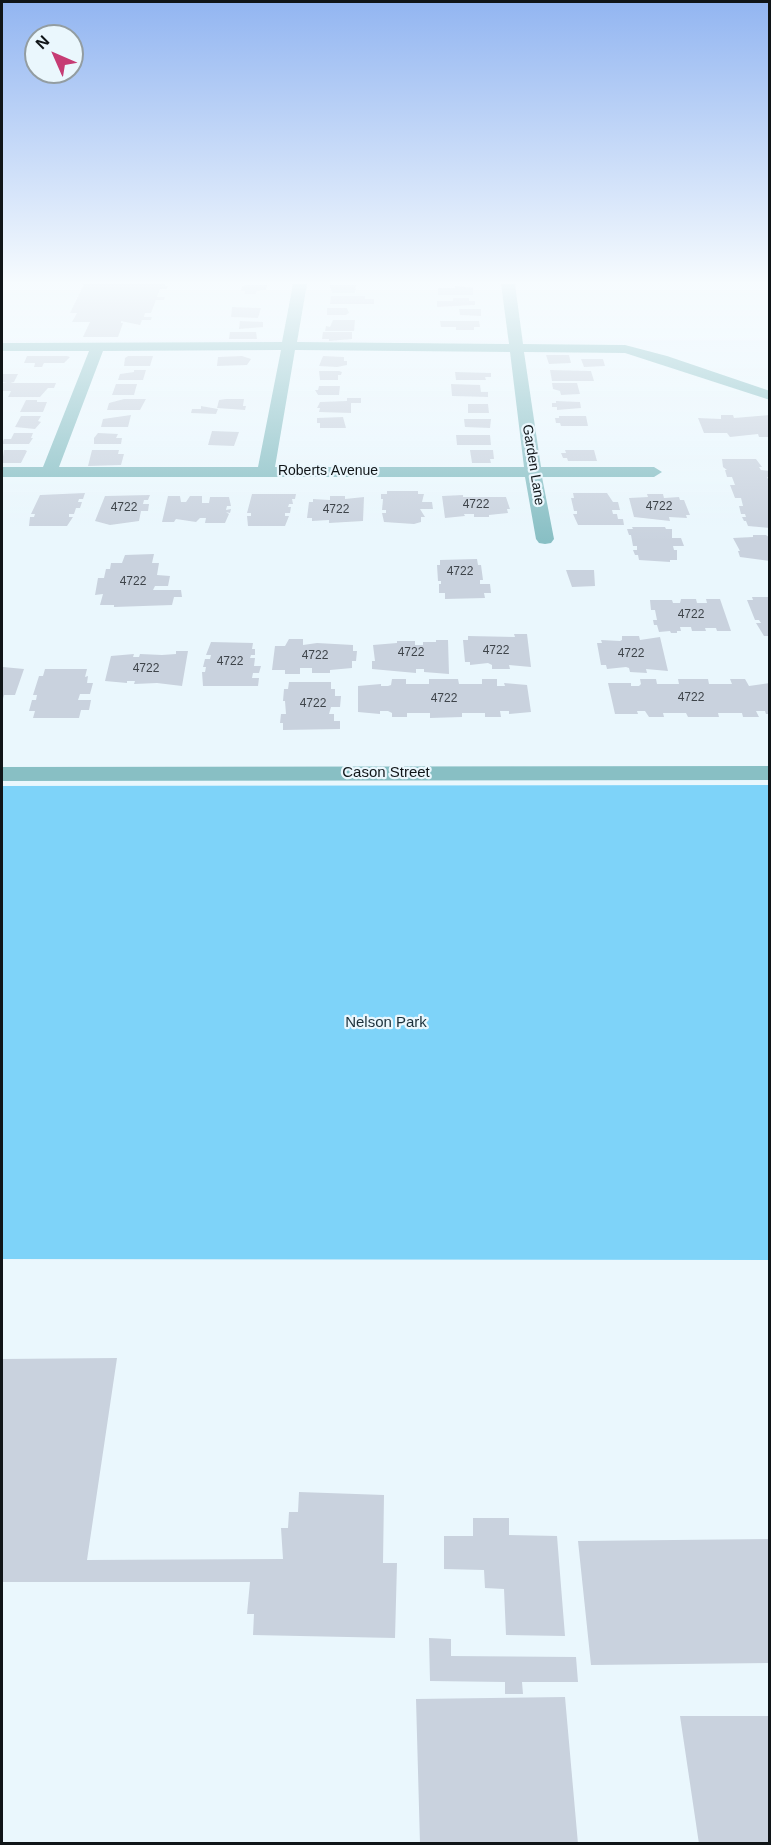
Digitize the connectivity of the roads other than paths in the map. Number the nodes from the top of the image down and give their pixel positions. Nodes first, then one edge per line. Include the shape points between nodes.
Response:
1 (89, 370) edge
2 (285, 370) edge
3 (520, 370) edge
4 (694, 370) edge
5 (770, 396) edge
6 (266, 471) junction
7 (2, 472) edge
8 (49, 472) junction
9 (533, 472) junction
10 (654, 472) dead end
11 (545, 539) dead end
12 (770, 773) edge
13 (2, 774) edge

1 - 8 street
2 - 6 street
3 - 9 street, Garden Lane
4 - 5 street
6 - 8 street, Roberts Avenue
6 - 9 street, Roberts Avenue
7 - 8 street, Roberts Avenue
9 - 10 street, Roberts Avenue
9 - 11 street, Garden Lane
12 - 13 street, Cason Street

